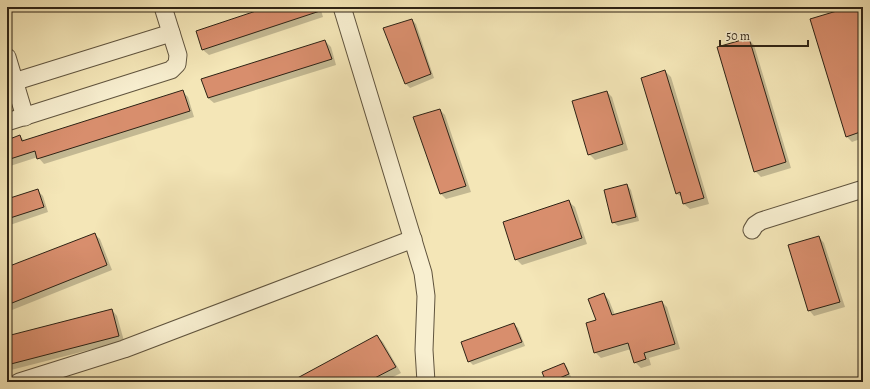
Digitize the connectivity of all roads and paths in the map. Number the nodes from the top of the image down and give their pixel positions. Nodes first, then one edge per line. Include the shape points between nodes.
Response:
1 (163, 7) edge
2 (342, 7) edge
3 (171, 33) junction
4 (7, 57) edge
5 (11, 83) edge
6 (25, 116) junction
7 (7, 122) edge
8 (863, 190) edge
9 (752, 230) dead end
10 (413, 239) junction
11 (19, 382) edge
12 (426, 382) edge

1 - 3 street
2 - 10 street
3 - 5 street
3 - 6 street via 178,55 177,64 171,70
4 - 5 street
5 - 6 street
6 - 7 street
8 - 9 street via 761,221 755,224
10 - 11 street via 124,349
10 - 12 street via 424,272

